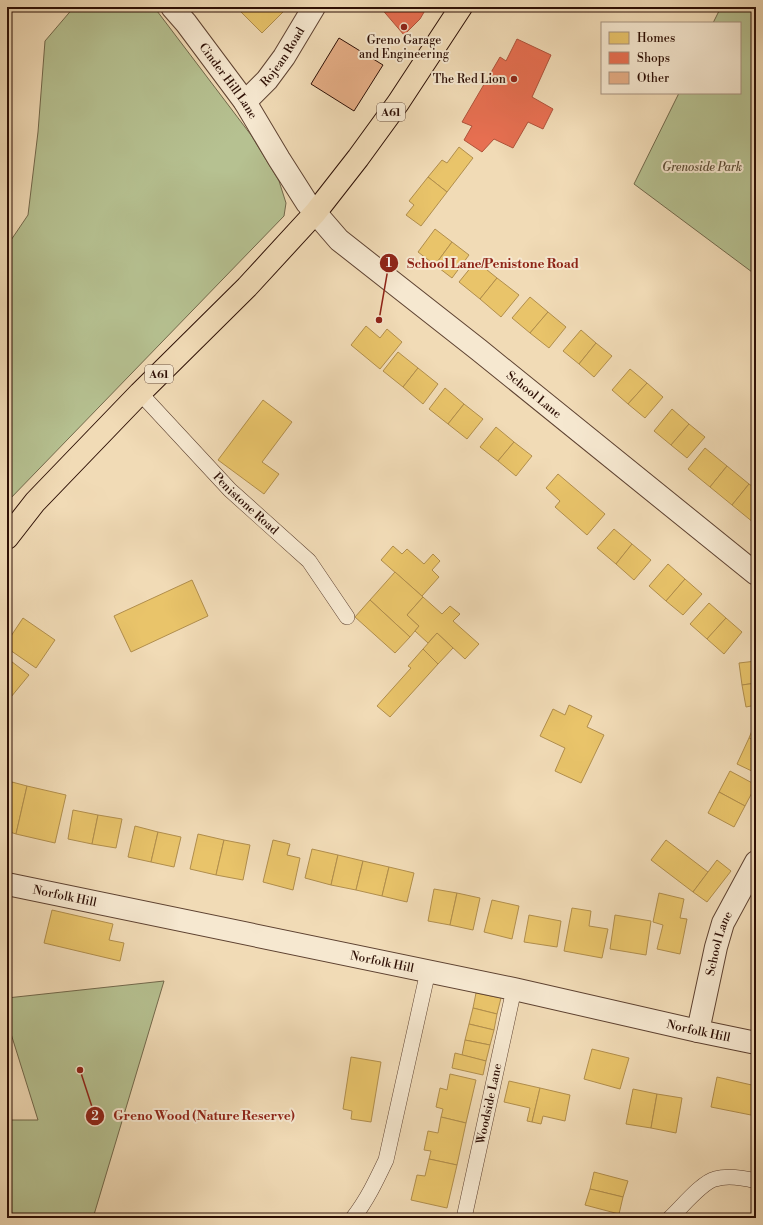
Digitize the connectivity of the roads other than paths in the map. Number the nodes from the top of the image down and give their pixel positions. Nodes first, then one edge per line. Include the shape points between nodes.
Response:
1 (172, 7) edge
2 (314, 7) edge
3 (461, 7) edge
4 (245, 102) junction
5 (315, 213) junction
6 (140, 393) junction
7 (7, 538) edge
8 (756, 574) edge
9 (347, 617) dead end
10 (756, 862) edge
11 (7, 884) edge
12 (428, 971) junction
13 (514, 989) junction
14 (698, 1031) junction
15 (756, 1043) edge
16 (756, 1181) edge
17 (353, 1218) edge
18 (464, 1218) edge
19 (670, 1218) edge

1 - 4 street, Cinder Hill Lane
2 - 4 street, Rojean Road via 284,57 267,80
3 - 5 highway, A61 via 398,103
4 - 5 street, Cinder Hill Lane
5 - 6 highway, A61 via 247,287
5 - 8 street, School Lane via 339,240
6 - 7 highway, A61 via 36,502
6 - 9 lane, Penistone Road via 230,490 309,561
10 - 14 street, School Lane via 722,923
11 - 12 street, Norfolk Hill
12 - 13 street, Norfolk Hill
12 - 17 lane via 386,1160 376,1183
13 - 14 street, Norfolk Hill
13 - 18 lane, Woodside Lane
14 - 15 street, Norfolk Hill
16 - 19 lane via 727,1177 714,1179 703,1185

